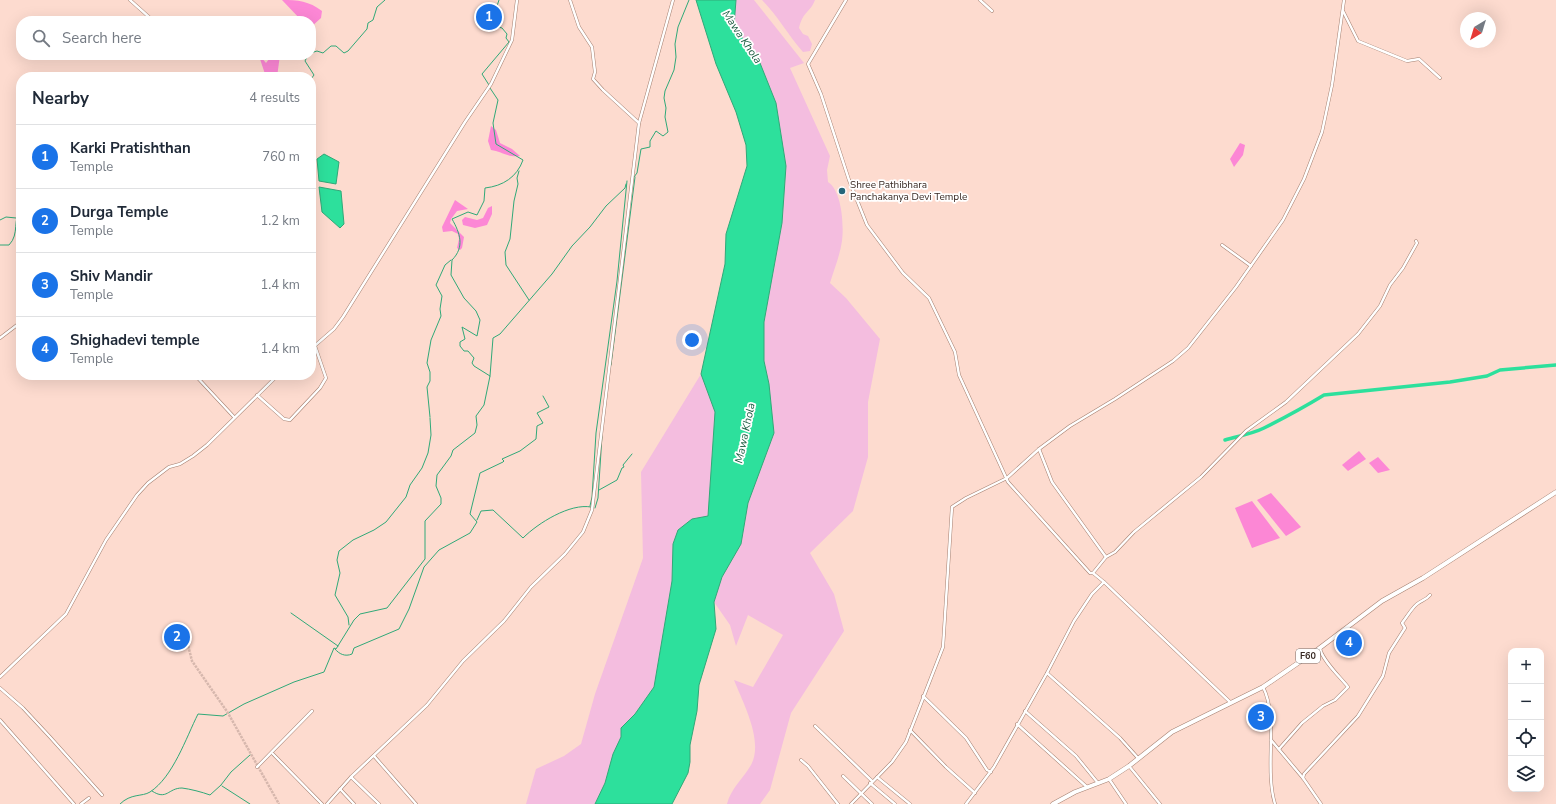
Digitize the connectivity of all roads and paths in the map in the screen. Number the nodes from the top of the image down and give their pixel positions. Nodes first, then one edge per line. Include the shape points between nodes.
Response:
1 (130, 0) edge
2 (517, 0) edge
3 (570, 0) edge
4 (674, 0) edge
5 (846, 0) edge
6 (980, 0) edge
7 (1344, 0) edge
8 (1342, 10) junction
9 (992, 11) dead end
10 (148, 16) edge
11 (1440, 78) dead end
12 (639, 123) junction
13 (1416, 241) dead end
14 (1222, 245) dead end
15 (1251, 266) junction
16 (16, 326) edge
17 (0, 338) edge
18 (316, 345) edge
19 (316, 349) edge
20 (200, 380) edge
21 (272, 380) edge
22 (256, 395) junction
23 (234, 417) junction
24 (1039, 449) junction
25 (1007, 478) junction
26 (1556, 492) edge
27 (1106, 557) junction
28 (1093, 573) junction
29 (1104, 582) junction
30 (1430, 594) dead end
31 (1320, 647) junction
32 (1048, 673) junction
33 (0, 677) edge
34 (1263, 687) junction
35 (0, 688) edge
36 (923, 696) junction
37 (1230, 702) junction
38 (312, 711) dead end
39 (1025, 711) junction
40 (0, 720) edge
41 (1017, 724) junction
42 (815, 726) dead end
43 (910, 730) junction
44 (1270, 738) junction
45 (1278, 749) junction
46 (272, 754) junction
47 (374, 756) junction
48 (1138, 758) junction
49 (801, 760) dead end
50 (1129, 766) junction
51 (257, 767) dead end
52 (991, 772) junction
53 (843, 776) dead end
54 (351, 777) junction
55 (877, 777) junction
56 (1303, 778) junction
57 (1109, 779) junction
58 (871, 782) junction
59 (1098, 784) junction
60 (1088, 788) junction
61 (340, 790) junction
62 (976, 793) junction
63 (860, 794) junction
64 (102, 795) dead end
65 (89, 798) dead end
66 (74, 804) edge
67 (80, 804) edge
68 (322, 804) edge
69 (327, 804) edge
70 (354, 804) edge
71 (379, 804) edge
72 (416, 804) edge
73 (838, 804) edge
74 (851, 804) edge
75 (872, 804) edge
76 (895, 804) edge
77 (910, 804) edge
78 (966, 804) edge
79 (1052, 804) edge
80 (1126, 804) edge
81 (1160, 804) edge
82 (1275, 804) edge
83 (1321, 804) edge

1 - 10 street
2 - 18 street via 512,40 491,84 343,317
3 - 12 street via 579,27 592,46 596,72 594,79
4 - 12 street
5 - 25 street via 808,64 849,180 868,225 903,273 929,298 955,352 959,375
6 - 9 street
7 - 8 street
8 - 11 street via 1358,41 1407,61 1419,59
8 - 15 street via 1332,85 1322,132 1304,179 1283,220
12 - 47 street via 592,510 587,525 565,554 531,587 504,621 463,661 427,705
13 - 27 street via 1380,306 1358,334 1286,402 1246,431 1201,477
14 - 15 street
15 - 24 street via 1188,348
16 - 17 street
19 - 22 street via 326,378 290,420 284,419
20 - 23 street
21 - 22 street
22 - 23 street
23 - 33 street via 193,456 169,467 152,479 137,495 95,557 66,614
24 - 25 street
24 - 27 street via 1052,482
25 - 28 street via 1072,554 1090,573
25 - 36 street via 952,507 943,647
26 - 31 main road, F60 via 1378,604
27 - 28 street
28 - 29 street
29 - 32 street via 1092,594 1074,621
29 - 37 street
30 - 56 street via 1425,601 1413,608 1402,623 1405,628 1389,653 1383,676 1358,716
31 - 34 main road, F60
31 - 45 street via 1326,660 1348,687 1335,700 1302,723
32 - 39 street
32 - 48 street via 1120,738
34 - 37 main road, F60
34 - 44 street via 1270,709
35 - 64 street via 27,713
36 - 43 street
36 - 52 street via 966,738 987,770
37 - 48 main road, F60 via 1172,732
38 - 46 street
39 - 41 street
39 - 59 street via 1076,756
40 - 66 street
41 - 52 street
41 - 60 street
42 - 58 street
43 - 55 street via 906,742 892,762
43 - 62 street
44 - 45 street
44 - 82 street via 1270,778
45 - 56 street
46 - 51 street
46 - 68 street
47 - 54 street
47 - 72 street
48 - 50 main road, F60
49 - 73 street
50 - 57 main road, F60
50 - 81 street
52 - 62 street
53 - 63 street
54 - 61 street
54 - 71 street
55 - 58 street
55 - 77 street
56 - 83 street
57 - 59 main road, F60
57 - 80 street
58 - 63 street
58 - 76 street
59 - 60 main road, F60
60 - 79 main road, F60
61 - 69 street
61 - 70 street
62 - 78 street
63 - 74 street
63 - 75 street
65 - 67 street

